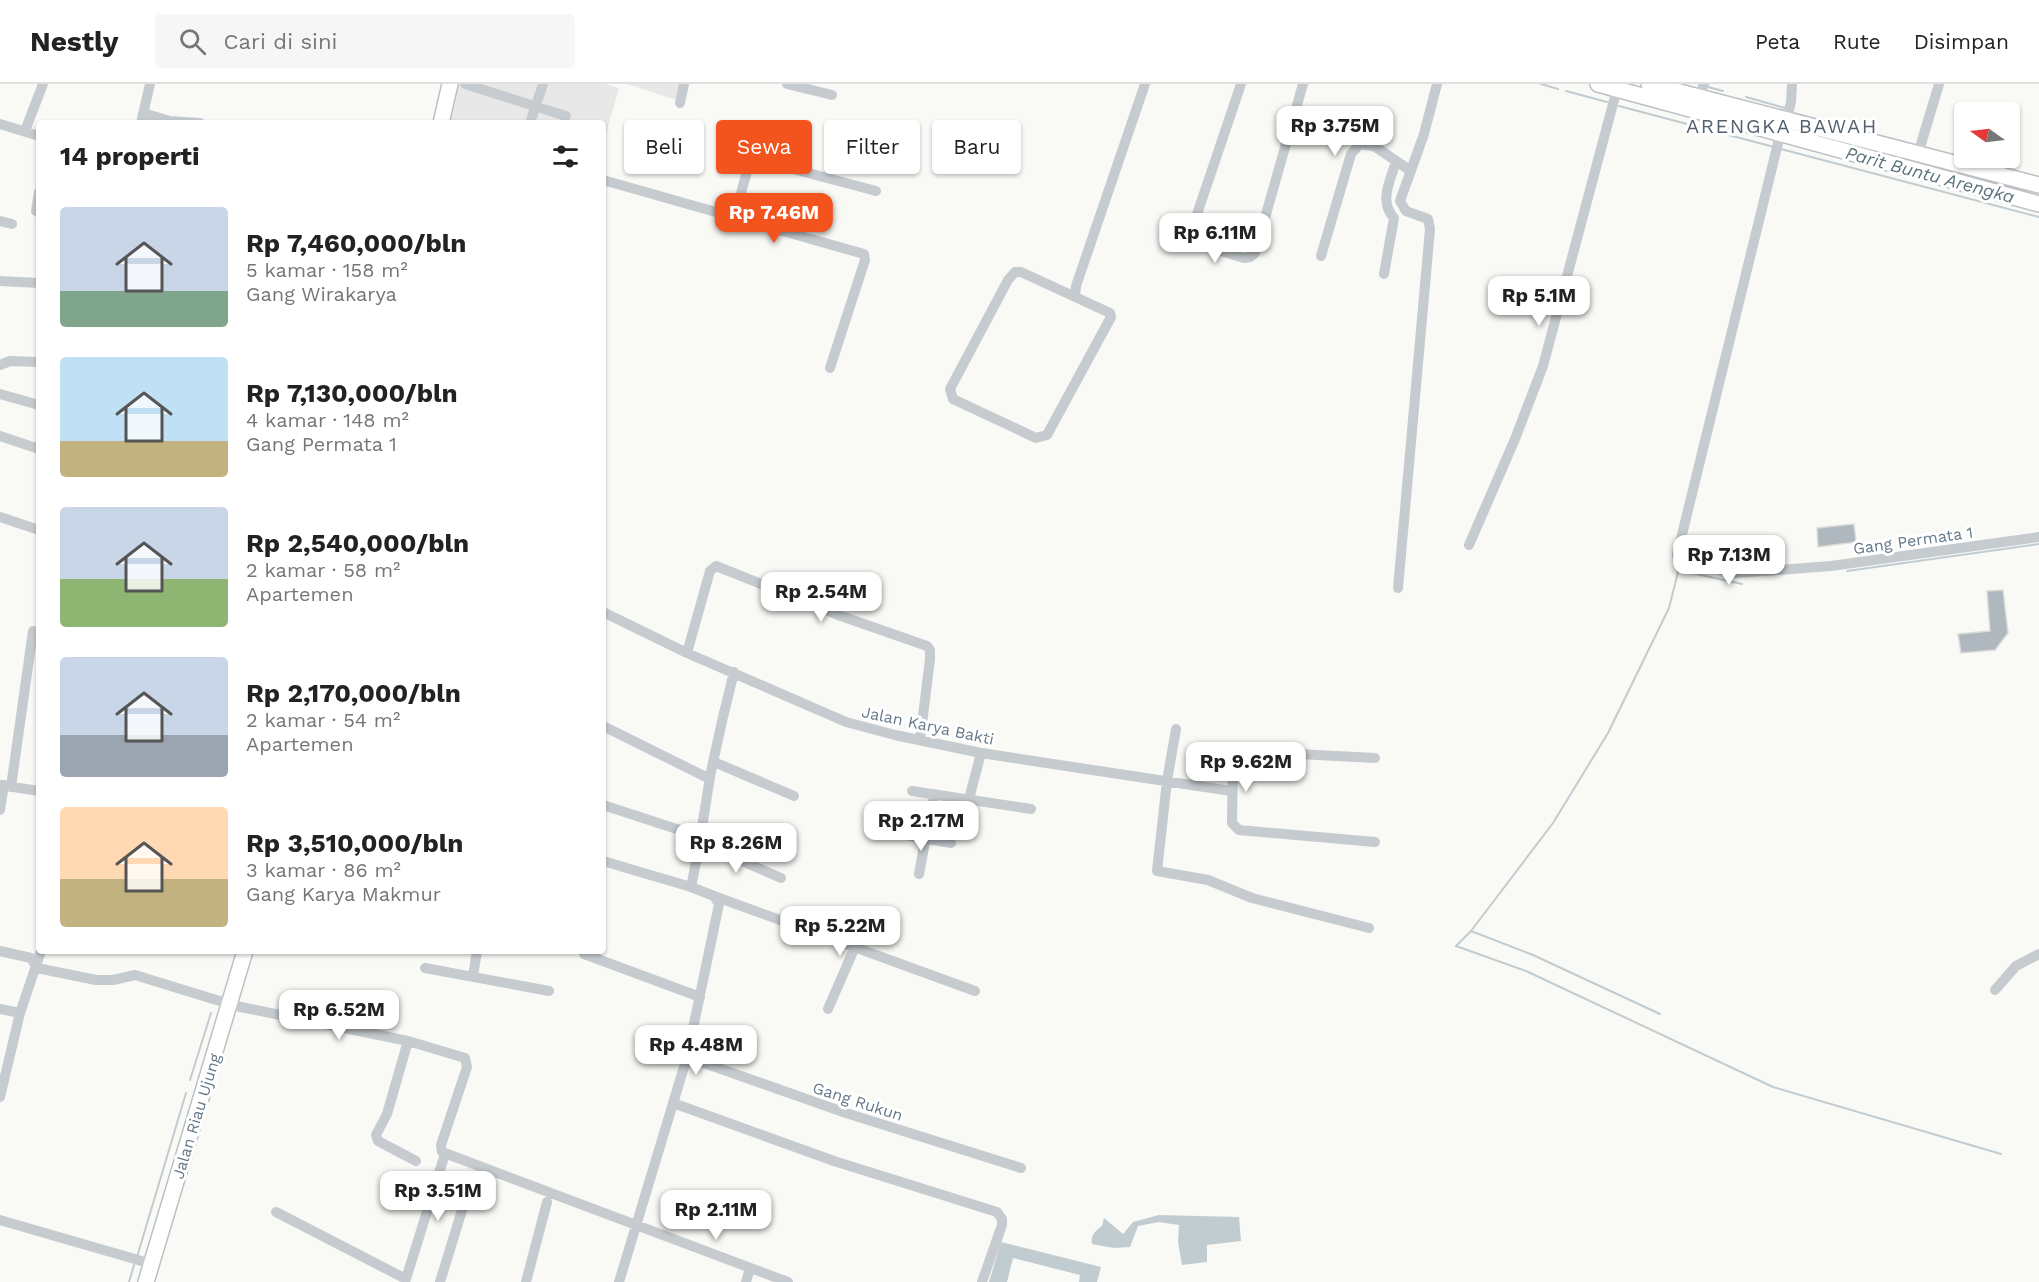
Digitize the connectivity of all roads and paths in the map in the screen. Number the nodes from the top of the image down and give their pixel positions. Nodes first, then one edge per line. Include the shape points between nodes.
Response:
1 (43, 84) edge
2 (150, 84) edge
3 (450, 84) edge
4 (465, 84) edge
5 (543, 84) edge
6 (684, 84) edge
7 (787, 84) edge
8 (1145, 84) edge
9 (1241, 84) edge
10 (1303, 84) edge
11 (1437, 84) edge
12 (1598, 84) edge
13 (1649, 84) edge
14 (1792, 84) edge
15 (1939, 84) edge
16 (1617, 89) junction
17 (1702, 90) edge
18 (832, 95) dead end
19 (680, 103) dead end
20 (537, 108) junction
21 (1788, 114) junction
22 (566, 116) dead end
23 (142, 118) edge
24 (161, 120) edge
25 (442, 120) edge
26 (531, 120) edge
27 (0, 124) edge
28 (25, 131) junction
29 (36, 135) edge
30 (1780, 135) junction
31 (1918, 151) junction
32 (1396, 160) junction
33 (1411, 171) junction
34 (606, 181) edge
35 (2039, 185) edge
36 (876, 191) dead end
37 (2039, 204) edge
38 (734, 219) junction
39 (0, 221) edge
40 (12, 224) dead end
41 (1321, 256) dead end
42 (1384, 274) dead end
43 (0, 281) edge
44 (36, 283) edge
45 (1075, 297) junction
46 (36, 362) edge
47 (0, 365) edge
48 (830, 368) dead end
49 (0, 394) edge
50 (36, 404) edge
51 (0, 436) edge
52 (36, 448) edge
53 (0, 517) edge
54 (36, 526) edge
55 (2039, 537) edge
56 (1470, 545) dead end
57 (1398, 588) dead end
58 (606, 613) edge
59 (33, 631) dead end
60 (687, 653) junction
61 (734, 672) junction
62 (606, 727) edge
63 (1176, 729) dead end
64 (920, 740) junction
65 (981, 753) junction
66 (1375, 758) dead end
67 (714, 762) junction
68 (710, 779) junction
69 (1167, 781) junction
70 (5, 786) edge
71 (36, 791) edge
72 (912, 791) dead end
73 (1231, 791) junction
74 (934, 794) junction
75 (794, 796) dead end
76 (969, 799) junction
77 (606, 806) edge
78 (1030, 808) dead end
79 (0, 810) edge
80 (896, 833) dead end
81 (692, 834) dead end
82 (926, 839) junction
83 (1375, 842) dead end
84 (701, 843) junction
85 (951, 843) dead end
86 (606, 862) edge
87 (919, 874) dead end
88 (782, 878) dead end
89 (691, 887) junction
90 (717, 900) junction
91 (1369, 928) dead end
92 (855, 947) junction
93 (0, 951) edge
94 (40, 954) edge
95 (244, 954) edge
96 (477, 954) edge
97 (584, 954) dead end
98 (2039, 954) edge
99 (37, 968) junction
100 (425, 968) dead end
101 (473, 976) junction
102 (549, 990) dead end
103 (1995, 990) dead end
104 (975, 992) dead end
105 (700, 997) junction
106 (229, 1003) junction
107 (0, 1009) edge
108 (828, 1009) dead end
109 (20, 1013) junction
110 (408, 1041) junction
111 (687, 1057) junction
112 (2, 1078) edge
113 (0, 1097) edge
114 (673, 1102) junction
115 (445, 1154) junction
116 (416, 1161) dead end
117 (1022, 1168) dead end
118 (470, 1184) dead end
119 (547, 1202) dead end
120 (276, 1212) dead end
121 (0, 1220) edge
122 (635, 1224) junction
123 (149, 1263) junction
124 (750, 1268) junction
125 (406, 1280) edge
126 (146, 1282) edge
127 (440, 1282) edge
128 (526, 1282) edge
129 (619, 1282) edge
130 (746, 1282) edge
131 (788, 1282) edge
132 (982, 1282) edge

1 - 28 street
2 - 23 street
3 - 25 main road
4 - 20 street
5 - 20 street
6 - 19 street
7 - 18 street
8 - 45 street
9 - 10 street via 1191,232 1198,244 1244,258 1255,253
11 - 33 street
12 - 16 main road
13 - 17 main road
14 - 21 street
15 - 31 street
16 - 30 main road
16 - 56 street via 1543,366
17 - 21 main road
20 - 22 street
20 - 26 street
21 - 31 main road
23 - 24 street
27 - 28 street
28 - 29 street
30 - 37 main road
30 - 55 street, Gang Permata 1 via 1681,556 1699,565 1736,573 1832,566
31 - 35 main road
32 - 33 street
32 - 41 street via 1374,146 1360,144 1351,154
32 - 42 street via 1384,202 1394,218
33 - 57 street via 1401,204 1406,211 1428,219 1430,229
34 - 38 street
36 - 38 street via 752,158
38 - 48 street via 864,254
39 - 40 street
43 - 44 street
45 - 45 street via 1106,310 1111,317 1047,435 1036,438 953,399 950,389 1012,275 1021,272
46 - 47 street via 10,361
49 - 50 street
51 - 52 street
53 - 54 street
58 - 60 street, Jalan Karya Bakti
59 - 70 street
60 - 61 street, Jalan Karya Bakti
60 - 64 street via 710,571 716,566 927,646 930,659
61 - 64 street, Jalan Karya Bakti via 846,722
61 - 67 street
62 - 68 street
63 - 69 street
64 - 65 street, Jalan Karya Bakti
65 - 69 street, Jalan Karya Bakti
65 - 76 street
66 - 73 street via 1235,752
67 - 68 street
67 - 75 street
68 - 84 street
69 - 73 street, Jalan Karya Bakti
69 - 91 street via 1158,872 1208,880 1252,898
70 - 71 street
70 - 79 street
72 - 74 street
73 - 83 street via 1232,823 1239,830
74 - 76 street
74 - 82 street
76 - 78 street
77 - 81 street
80 - 82 street
82 - 85 street
82 - 87 street
84 - 88 street
84 - 89 street
86 - 89 street
89 - 90 street
90 - 92 street
90 - 105 street
92 - 104 street
92 - 108 street
93 - 99 street via 31,958
94 - 99 street
95 - 106 main road, Jalan Riau Ujung
96 - 101 street
97 - 105 street
98 - 103 street via 2016,966
99 - 106 street via 96,980 135,975
99 - 109 street
100 - 101 street
101 - 102 street
105 - 111 street
106 - 110 street
106 - 123 main road, Jalan Riau Ujung
107 - 109 street
109 - 112 street
110 - 115 street via 465,1058 467,1062 441,1146
110 - 116 street via 387,1114 375,1135 378,1141
111 - 114 street
111 - 117 street, Gang Rukun via 846,1113
112 - 113 street
114 - 122 street
114 - 132 street via 834,1161 997,1212 1002,1225
115 - 122 street
115 - 125 street
118 - 127 street
119 - 128 street
120 - 125 street
121 - 123 street
122 - 124 street
122 - 129 street
123 - 126 main road, Jalan Riau Ujung
124 - 130 street
124 - 131 street

